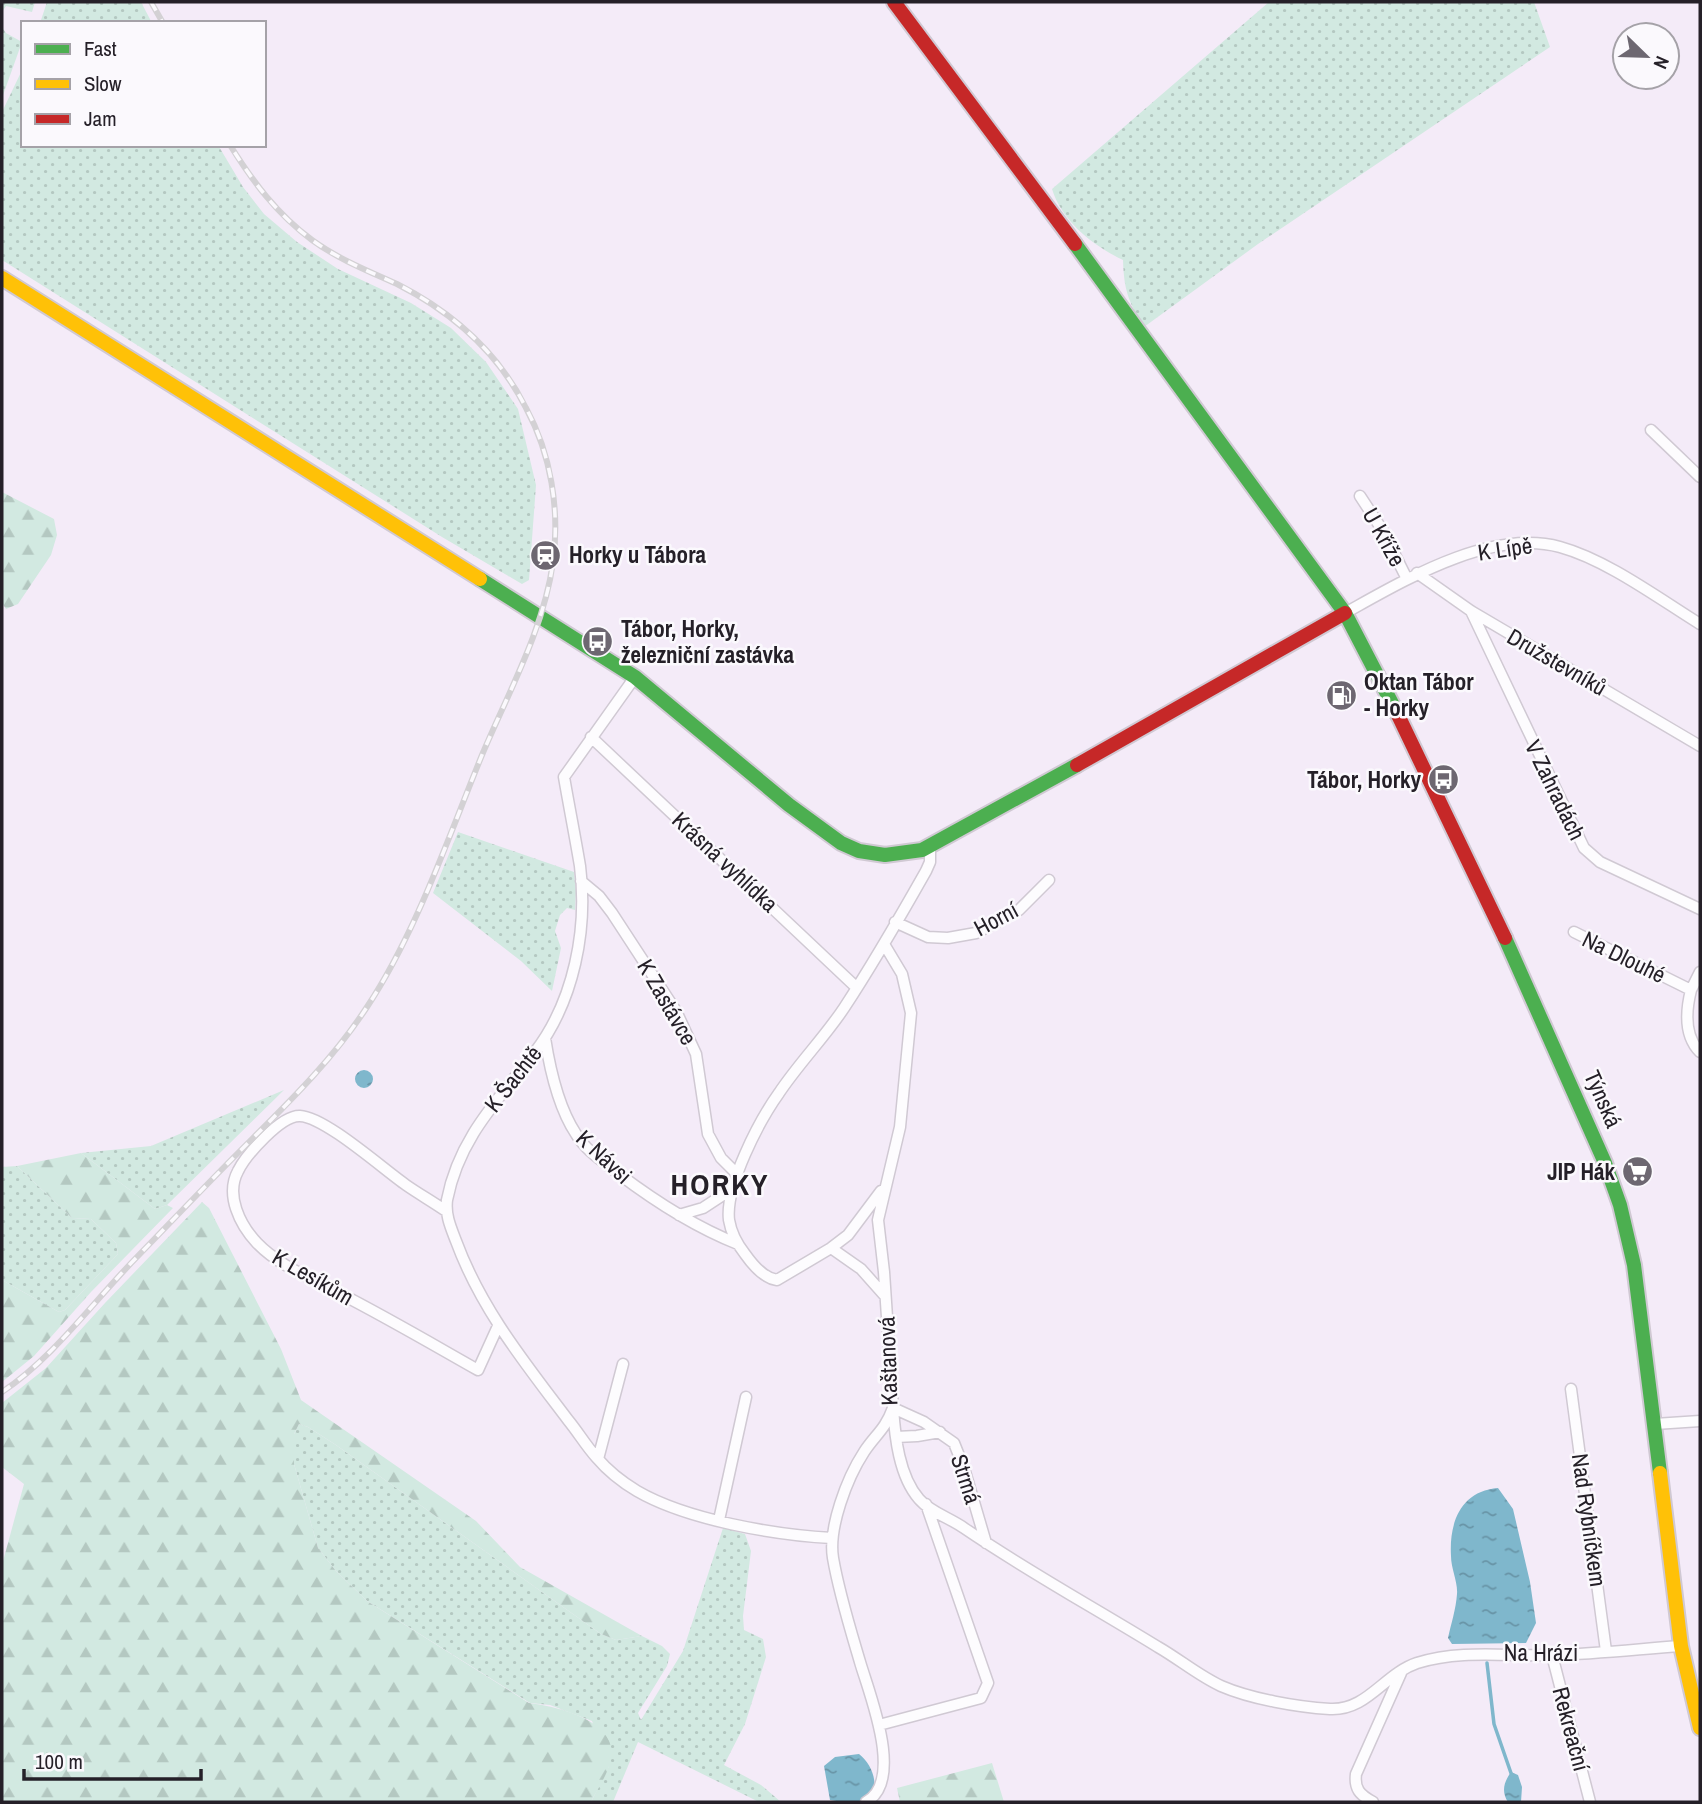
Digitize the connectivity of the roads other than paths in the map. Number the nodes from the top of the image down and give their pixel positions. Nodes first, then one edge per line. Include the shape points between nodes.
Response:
1 (894, 2) edge
2 (2, 278) edge
3 (1651, 430) dead end
4 (1700, 477) edge
5 (1360, 496) dead end
6 (1417, 573) junction
7 (1407, 579) junction
8 (1471, 611) junction
9 (1345, 613) junction
10 (1700, 624) edge
11 (635, 677) junction
12 (591, 737) junction
13 (1700, 746) edge
14 (930, 847) junction
15 (1049, 880) dead end
16 (581, 881) junction
17 (1700, 909) edge
18 (895, 922) junction
19 (1574, 932) dead end
20 (884, 944) junction
21 (1700, 972) edge
22 (857, 988) junction
23 (1691, 990) junction
24 (545, 1038) junction
25 (1700, 1052) edge
26 (737, 1175) junction
27 (885, 1185) junction
28 (732, 1189) junction
29 (446, 1211) junction
30 (679, 1215) junction
31 (738, 1244) junction
32 (831, 1248) junction
33 (886, 1296) junction
34 (498, 1326) junction
35 (623, 1364) dead end
36 (1571, 1389) dead end
37 (746, 1397) dead end
38 (893, 1408) junction
39 (1700, 1420) edge
40 (1655, 1424) junction
41 (940, 1432) junction
42 (896, 1437) junction
43 (598, 1459) junction
44 (926, 1504) junction
45 (719, 1520) junction
46 (832, 1538) junction
47 (986, 1543) junction
48 (1681, 1646) junction
49 (1606, 1651) junction
50 (1552, 1655) junction
51 (1404, 1670) junction
52 (879, 1725) junction
53 (1700, 1728) edge
54 (866, 1802) edge
55 (1373, 1802) edge
56 (1590, 1802) edge

1 - 9 main road, Týnská
2 - 11 main road
3 - 4 street
5 - 7 street, U Kříže
6 - 7 street, K Lípě
6 - 8 street, Družstevníků
6 - 10 street, K Lípě via 1496,547 1548,544 1613,571
7 - 9 street, K Lípě
8 - 13 street, Družstevníků
8 - 17 street, V Zahradách via 1584,848 1600,862
9 - 14 main road
9 - 40 main road, Týnská via 1408,733 1602,1154 1634,1265
11 - 12 street, K Šachtě
11 - 14 main road via 841,843 885,855
12 - 16 street, K Šachtě via 564,777
12 - 22 street, Krásná vyhlídka
14 - 18 street, K Návsi via 926,871
15 - 18 street, Horní via 1019,911 976,933 928,937
16 - 24 street, K Šachtě via 574,968
16 - 26 street, K Zastávce via 612,913 676,1011 696,1054 708,1134
18 - 20 street, K Návsi
19 - 23 street, Na Dlouhé
20 - 22 street, K Návsi
20 - 27 street, Kaštanová via 902,974 911,1013 900,1127
21 - 23 street
22 - 26 street, K Návsi via 777,1095
23 - 25 street, Na Dlouhé via 1687,1018 1692,1041
24 - 29 street, K Šachtě via 469,1139 456,1168
24 - 30 street, K Návsi via 563,1108 579,1139 644,1193
26 - 28 street, K Návsi
27 - 32 street, K Návsi via 854,1229
27 - 33 street, Kaštanová via 878,1220
28 - 30 street via 704,1208
28 - 31 street, K Návsi via 729,1223
29 - 34 street via 468,1272
29 - 34 street, K Lesíkům via 322,1124 300,1116 282,1121 239,1168 233,1187 234,1207 257,1243 283,1263 478,1370
30 - 31 street, K Návsi
31 - 32 street, K Návsi via 772,1280 786,1277
32 - 33 street via 861,1269
33 - 38 street, Kaštanová
34 - 43 street
35 - 43 street
36 - 49 street, Nad Rybníčkem
37 - 45 street
38 - 41 street, Strmá
38 - 42 street
38 - 46 street, Kaštanová via 860,1459
39 - 40 street
40 - 48 main road, Týnská
41 - 42 street
41 - 47 street, Strmá via 959,1451
42 - 44 street via 909,1479
43 - 45 street via 639,1492
44 - 47 street, Na Hrázi
44 - 52 street via 988,1683 981,1698
45 - 46 street
46 - 52 street, Kaštanová via 837,1578
47 - 51 street, Na Hrázi via 1233,1690 1343,1709
48 - 49 street, Na Hrázi
48 - 53 main road, Týnská
49 - 50 street, Na Hrázi
50 - 51 street, Na Hrázi via 1466,1653
50 - 56 street, Rekreační
51 - 55 street via 1356,1774 1361,1796
52 - 54 street, Kaštanová via 883,1774 874,1797

